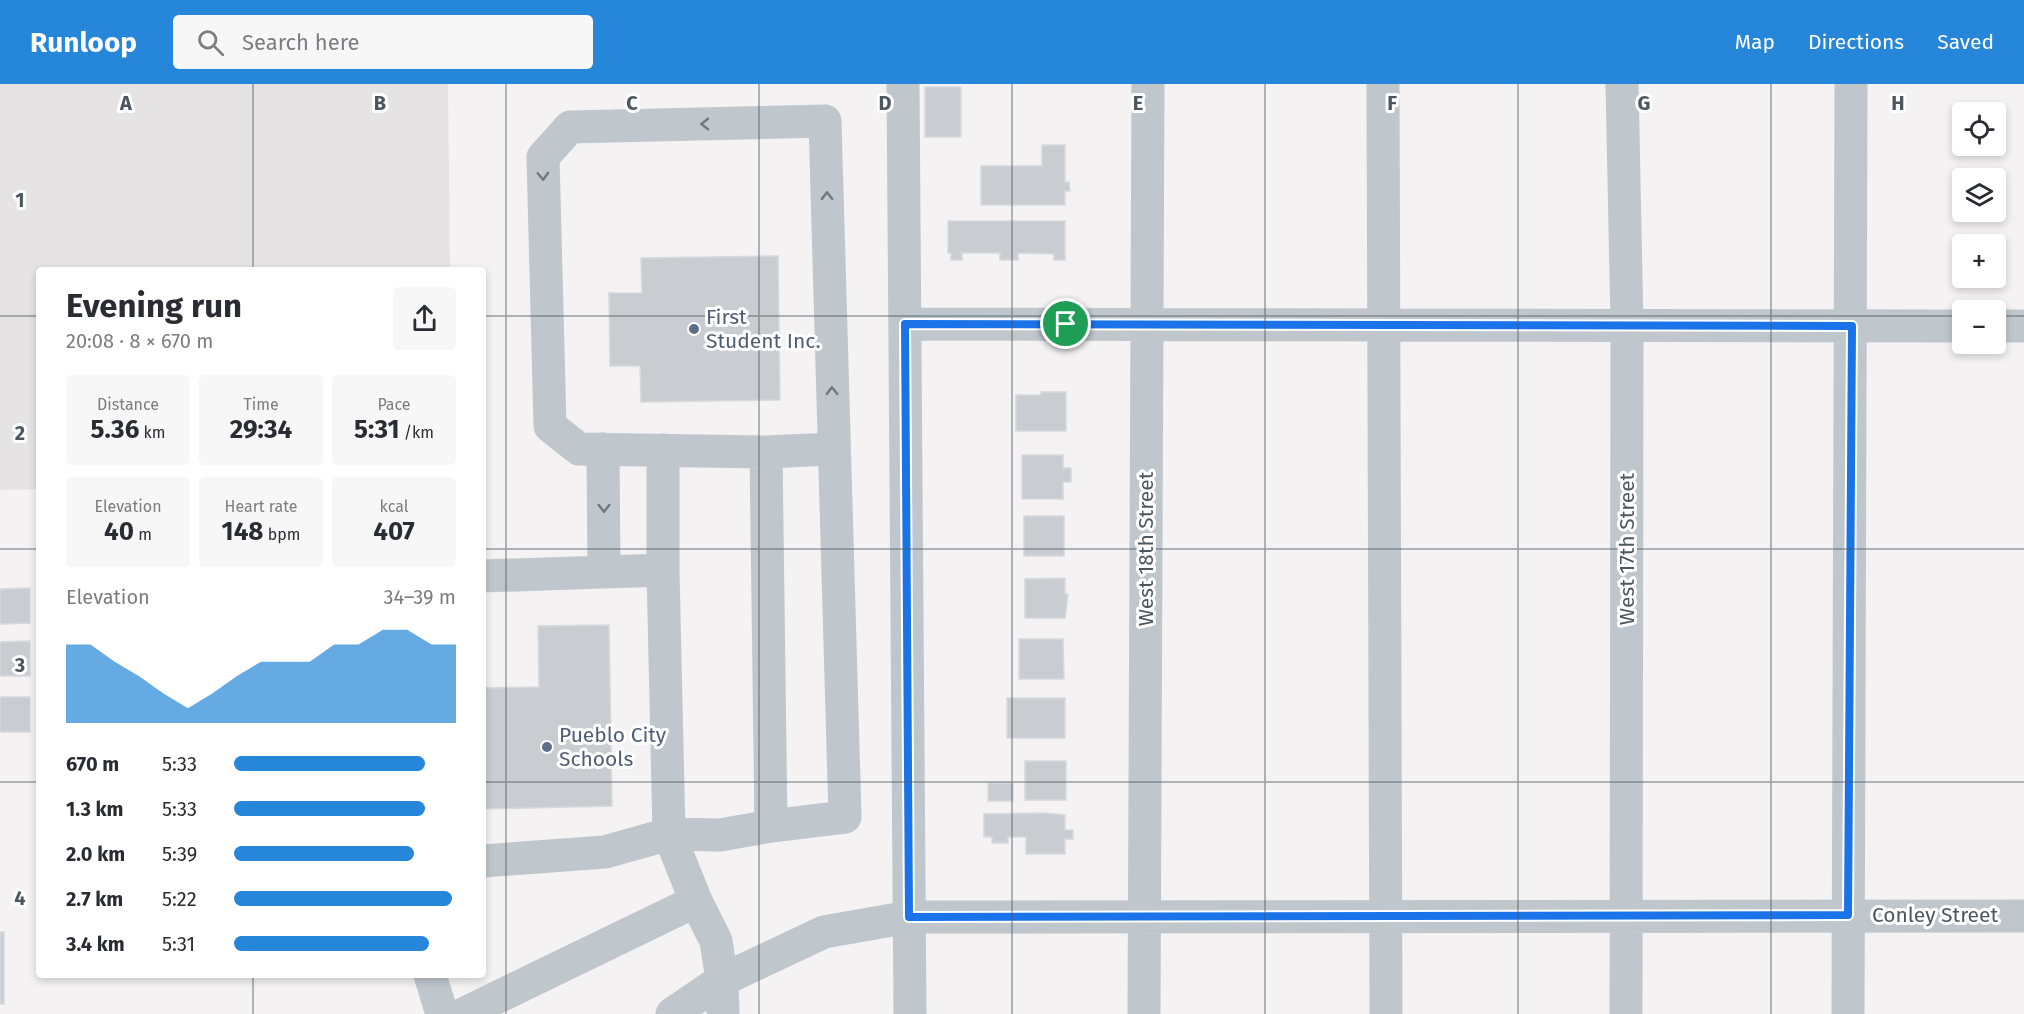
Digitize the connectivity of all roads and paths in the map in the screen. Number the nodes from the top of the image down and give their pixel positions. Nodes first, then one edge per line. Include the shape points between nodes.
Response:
1 (903, 84) edge
2 (1148, 84) edge
3 (1383, 84) edge
4 (1622, 84) edge
5 (1851, 84) edge
6 (905, 324) junction
7 (1147, 325) junction
8 (1382, 325) junction
9 (1627, 326) junction
10 (1852, 326) junction
11 (1952, 326) edge
12 (2006, 326) edge
13 (2024, 326) edge
14 (603, 450) junction
15 (663, 450) junction
16 (833, 450) junction
17 (766, 452) junction
18 (663, 570) junction
19 (604, 572) junction
20 (486, 576) edge
21 (771, 826) junction
22 (669, 834) junction
23 (486, 861) edge
24 (696, 901) junction
25 (1628, 915) junction
26 (1848, 915) junction
27 (2024, 916) edge
28 (909, 917) junction
29 (1145, 917) junction
30 (1387, 917) junction
31 (431, 978) edge
32 (722, 980) junction
33 (442, 1014) edge
34 (463, 1014) edge
35 (672, 1014) edge
36 (723, 1014) edge
37 (910, 1014) edge
38 (1144, 1014) edge
39 (1386, 1014) edge
40 (1626, 1014) edge
41 (1848, 1014) edge

1 - 6 street
2 - 7 street, West 18th Street
3 - 8 street
4 - 9 street, West 17th Street
5 - 10 street
6 - 7 street
6 - 28 street
7 - 8 street
7 - 29 street, West 18th Street
8 - 9 street
8 - 30 street
9 - 10 street
9 - 25 street, West 17th Street
10 - 11 street
10 - 26 street
12 - 13 street
14 - 15 street
16 -> 14 street via 825,121 570,127 543,157 550,426 579,449
14 -> 19 street
15 - 17 street
15 - 18 street
16 - 17 street
16 - 21 street via 845,817
17 - 21 street
18 - 19 street
18 - 22 street
19 - 20 street
21 - 22 street via 720,835
22 - 23 street via 605,852
22 - 24 street
24 - 32 street via 716,941
24 - 34 street
25 - 26 street, Conley Street
25 - 30 street, Conley Street
25 - 40 street, West 17th Street
26 - 27 street, Conley Street
26 - 41 street
28 - 29 street, Conley Street
28 - 32 street, Conley Street via 824,932
28 - 37 street
29 - 30 street, Conley Street
29 - 38 street, West 18th Street
30 - 39 street
31 - 33 street
32 - 35 street, Conley Street
32 - 36 street

